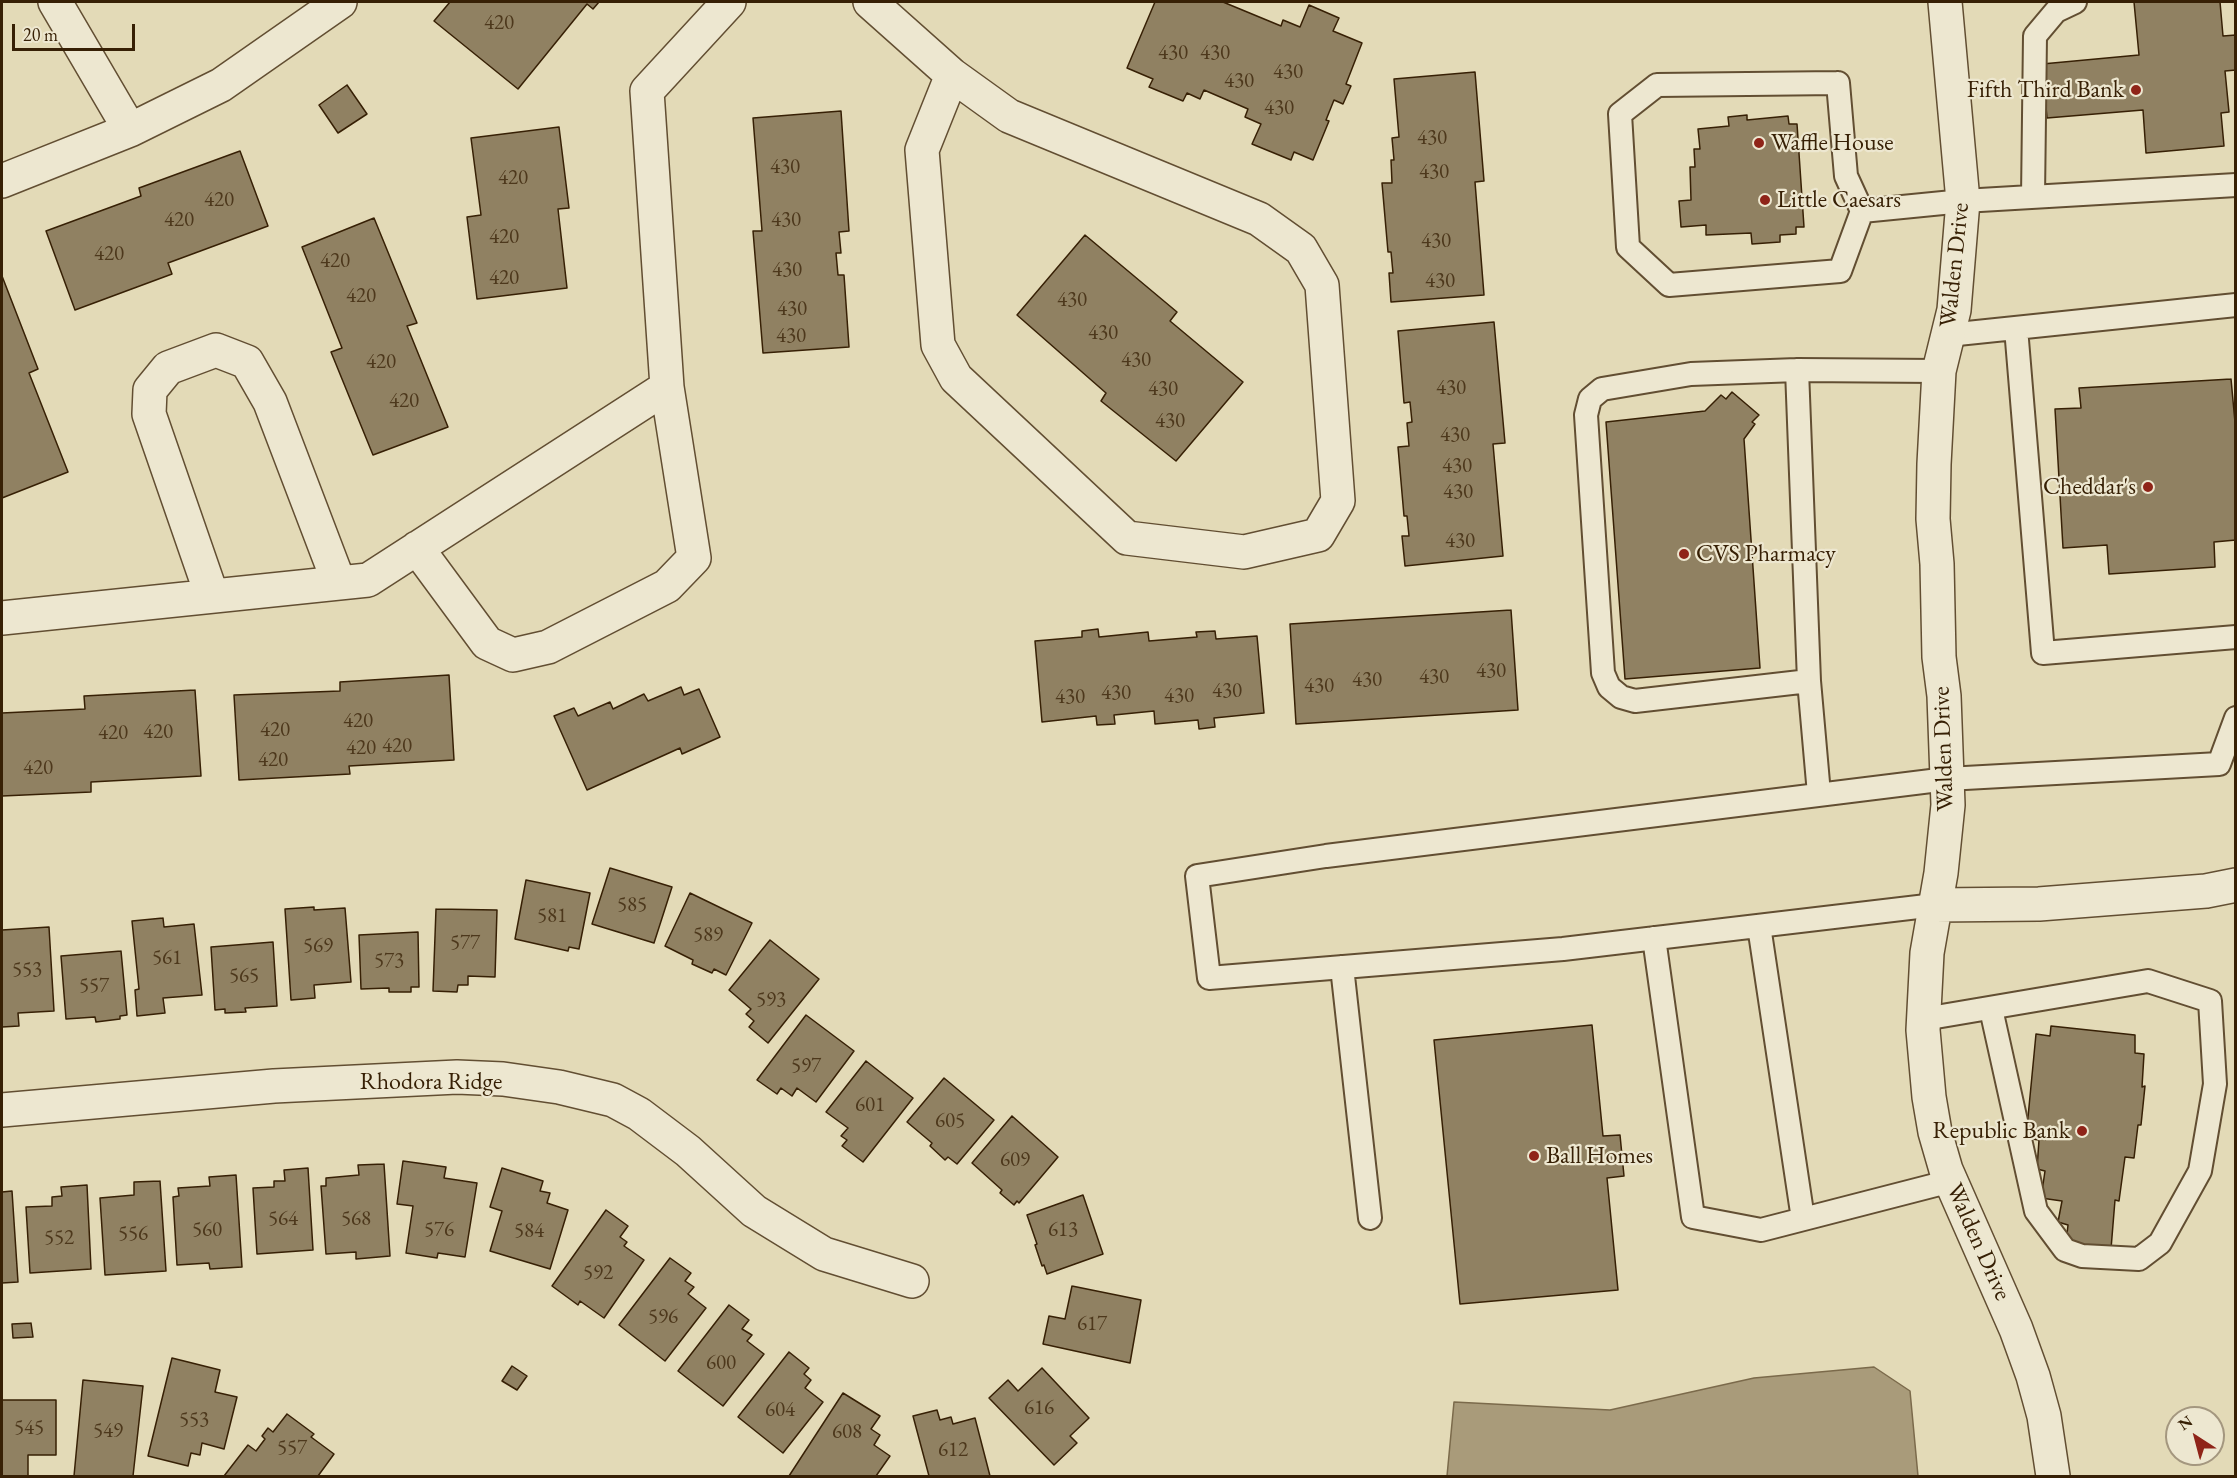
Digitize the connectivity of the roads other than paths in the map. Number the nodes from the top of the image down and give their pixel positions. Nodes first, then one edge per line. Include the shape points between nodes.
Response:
1 (55, 2) edge
2 (340, 2) edge
3 (729, 2) edge
4 (870, 2) edge
5 (1945, 2) edge
6 (2075, 2) edge
7 (952, 75) junction
8 (130, 130) junction
9 (2, 181) edge
10 (2235, 185) edge
11 (2033, 197) junction
12 (1964, 201) junction
13 (1862, 212) junction
14 (2235, 305) edge
15 (2016, 328) junction
16 (1948, 335) junction
17 (1797, 369) junction
18 (1939, 371) junction
19 (667, 387) junction
20 (417, 548) junction
21 (339, 583) junction
22 (212, 596) junction
23 (2, 618) edge
24 (2235, 637) edge
25 (1809, 681) junction
26 (2235, 718) edge
27 (1947, 779) junction
28 (1819, 794) junction
29 (2235, 885) edge
30 (1935, 905) junction
31 (1759, 926) junction
32 (1654, 938) junction
33 (1342, 967) junction
34 (1991, 1009) junction
35 (1924, 1019) junction
36 (2, 1110) edge
37 (1951, 1181) junction
38 (1370, 1218) dead end
39 (1803, 1220) junction
40 (912, 1281) dead end
41 (2053, 1476) edge

1 - 8 street
2 - 8 street via 221,85
3 - 19 street via 647,91
4 - 7 street
5 - 12 street, Walden Drive
6 - 11 lane via 2056,11 2035,36
7 - 7 street via 1009,116 1259,219 1301,249 1322,285 1338,501 1318,535 1244,552 1126,538 956,378 938,345 922,150
8 - 9 street
10 - 11 lane
11 - 12 lane
12 - 13 lane
12 - 16 street, Walden Drive
13 - 13 lane via 1846,176 1838,83 1657,85 1620,114 1628,247 1669,285 1840,271
14 - 15 lane
15 - 16 lane
15 - 24 lane via 2043,653
16 - 18 street, Walden Drive
17 - 18 lane
17 - 25 lane
17 - 25 lane via 1691,374 1602,389 1590,399 1586,415 1603,674 1609,687 1621,697 1635,701
18 - 27 street, Walden Drive via 1933,519
19 - 20 street
19 - 20 street via 694,558 668,586 548,647 513,655 487,643
20 - 21 street via 368,580
21 - 22 street
21 - 22 street via 270,402 247,362 216,350 168,368 150,390 149,414
22 - 23 street
25 - 28 lane
26 - 27 lane via 2218,764
27 - 28 lane
27 - 30 street, Walden Drive via 1948,806
28 - 33 lane via 1197,876 1209,978
29 - 30 street via 2206,891 2039,904
30 - 31 lane
30 - 35 street, Walden Drive via 1927,953
31 - 32 lane
31 - 39 lane
32 - 33 lane
32 - 39 lane via 1693,1216 1761,1230
33 - 38 lane
34 - 34 lane via 2148,981 2210,1000 2215,1084 2200,1171 2160,1243 2139,1259 2082,1257 2065,1250 2036,1211
34 - 35 lane
35 - 37 street, Walden Drive via 1929,1097 1935,1132
36 - 40 street, Rhodora Ridge via 274,1086 457,1077 559,1087 613,1100 639,1114 688,1151 754,1211 824,1254
37 - 39 lane
37 - 41 street, Walden Drive via 2034,1376

